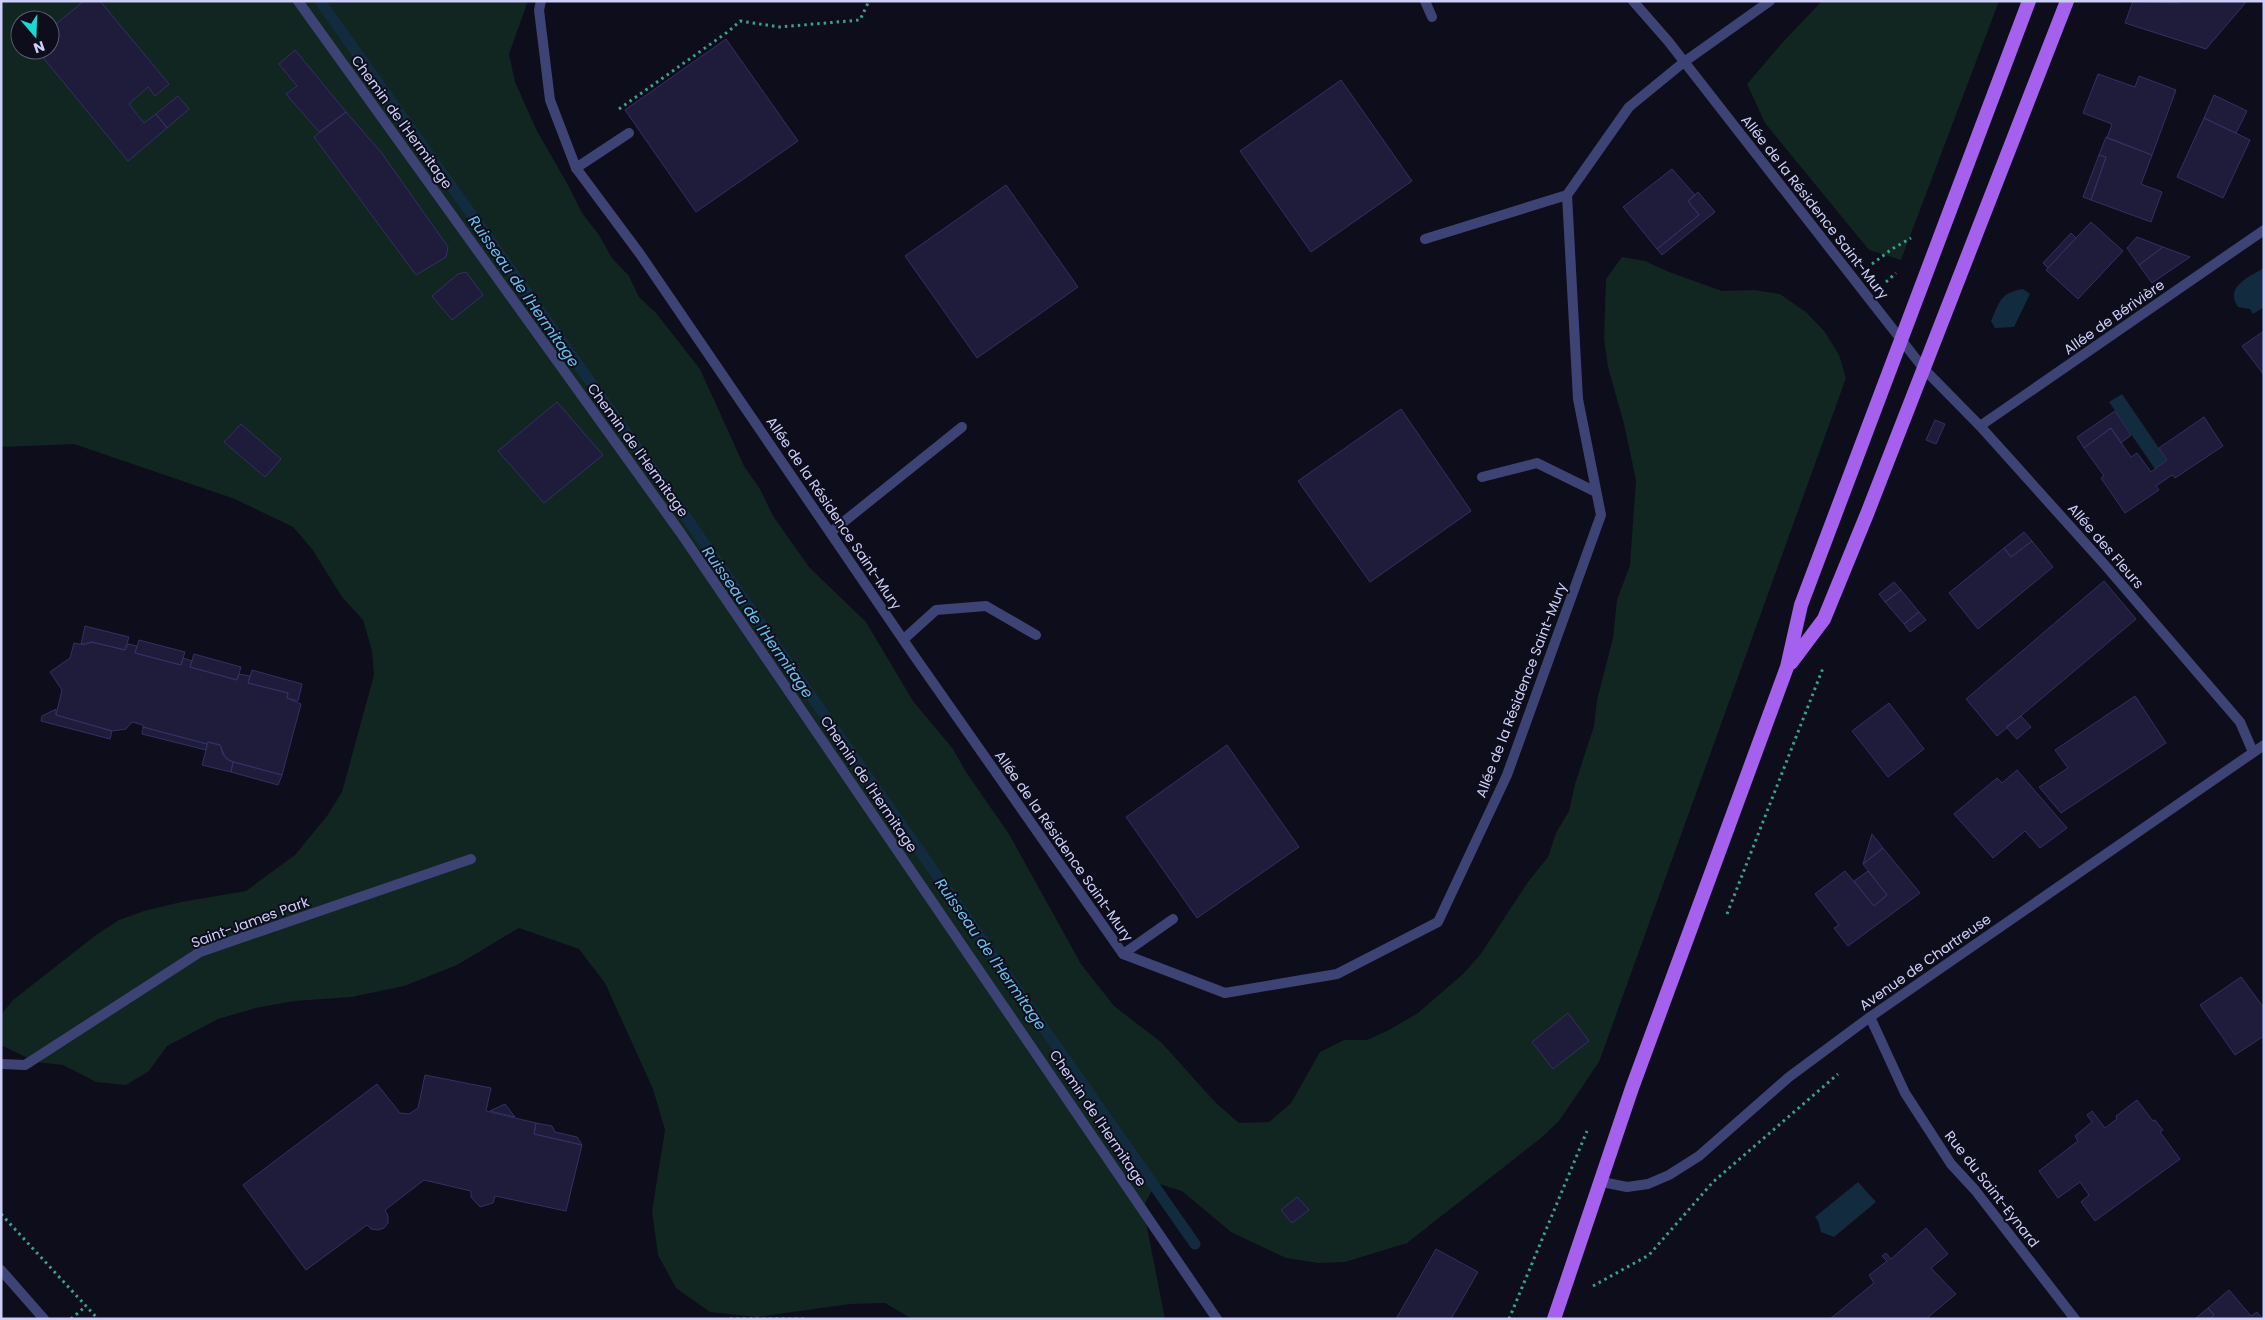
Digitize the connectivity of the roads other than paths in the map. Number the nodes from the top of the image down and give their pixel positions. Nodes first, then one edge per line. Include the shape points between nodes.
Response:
1 (298, 1) edge
2 (541, 1) edge
3 (1425, 1) edge
4 (1634, 1) edge
5 (1770, 1) edge
6 (2030, 1) edge
7 (2067, 1) edge
8 (1432, 17) dead end
9 (1684, 62) junction
10 (629, 134) road end
11 (576, 168) junction
12 (1567, 195) junction
13 (2264, 230) edge
14 (1426, 239) dead end
15 (1902, 340) junction
16 (1924, 368) junction
17 (1980, 426) junction
18 (962, 427) dead end
19 (1482, 477) dead end
20 (1596, 492) junction
21 (830, 532) junction
22 (1036, 635) dead end
23 (904, 639) junction
24 (1787, 667) junction
25 (2264, 745) edge
26 (2253, 752) junction
27 (470, 859) dead end
28 (1173, 919) dead end
29 (1123, 954) junction
30 (1870, 1017) junction
31 (1, 1064) edge
32 (1602, 1182) junction
33 (1, 1270) edge
34 (44, 1319) edge
35 (1217, 1319) edge
36 (1554, 1319) edge
37 (2075, 1319) edge

1 - 35 street, Chemin de l'Hermitage via 680,532
2 - 11 street, Allée de la Résidence Saint-Mury via 539,10 550,100
3 - 8 street
4 - 9 street, Allée de la Résidence Saint-Mury
5 - 9 street
6 - 15 main road
7 - 16 main road
9 - 12 street via 1629,107
9 - 15 street, Allée de la Résidence Saint-Mury
10 - 11 street
11 - 21 street, Allée de la Résidence Saint-Mury via 640,254
12 - 14 street
12 - 20 street, Allée de la Résidence Saint-Mury via 1578,399
13 - 17 street, Allée de Bérivière
15 - 16 street, Allée de la Résidence Saint-Mury
15 - 24 main road via 1801,605
16 - 17 street, Allée des Fleurs
16 - 24 main road via 1824,619
17 - 26 street, Allée des Fleurs via 2240,722
18 - 21 street
19 - 20 street via 1537,463
20 - 29 street, Allée de la Résidence Saint-Mury via 1601,514 1507,775 1438,922 1337,974 1225,993
21 - 23 street, Allée de la Résidence Saint-Mury
22 - 23 street via 986,606 936,610
23 - 29 street, Allée de la Résidence Saint-Mury
24 - 32 main road via 1636,1078
25 - 26 street, Avenue de Chartreuse
26 - 30 street, Avenue de Chartreuse
27 - 31 street, Saint-James Park via 200,952 25,1065
28 - 29 street
30 - 32 street, Avenue de Chartreuse via 1789,1077 1699,1156 1648,1184 1627,1187
30 - 37 street, Rue du Saint-Eynard via 1905,1093 1951,1164
32 - 36 main road
33 - 34 street

